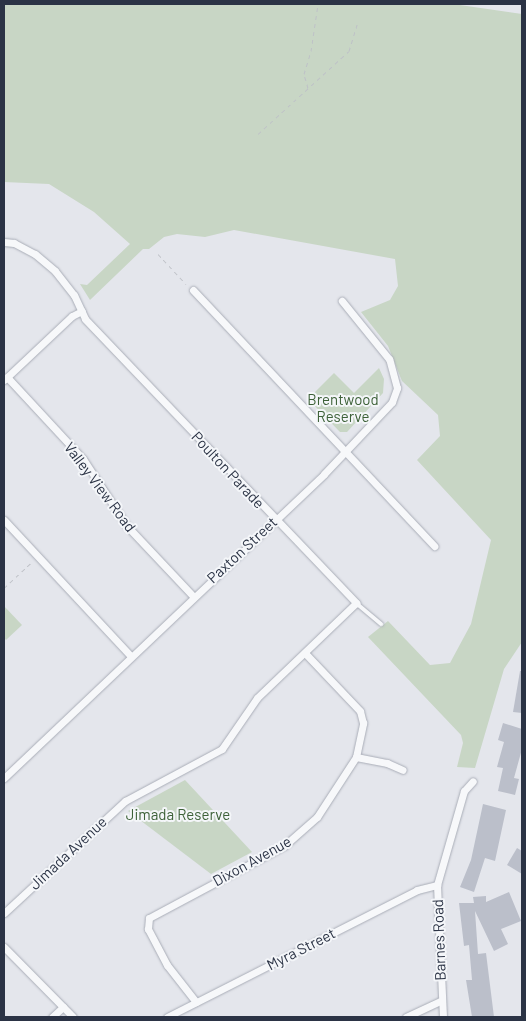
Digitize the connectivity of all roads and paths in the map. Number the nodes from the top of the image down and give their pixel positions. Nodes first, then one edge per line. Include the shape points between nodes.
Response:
1 (318, 4) edge
2 (358, 20) dead end
3 (309, 89) junction
4 (258, 134) dead end
5 (4, 242) edge
6 (158, 254) dead end
7 (193, 290) joint
8 (342, 302) dead end
9 (82, 311) junction
10 (5, 379) edge
11 (345, 452) junction
12 (4, 520) edge
13 (275, 520) junction
14 (434, 546) dead end
15 (38, 556) junction
16 (4, 588) edge
17 (193, 596) junction
18 (356, 603) junction
19 (380, 624) dead end
20 (305, 653) junction
21 (131, 656) junction
22 (356, 756) junction
23 (403, 770) dead end
24 (4, 778) edge
25 (473, 781) dead end
26 (437, 885) junction
27 (4, 913) edge
28 (4, 947) edge
29 (441, 1001) junction
30 (196, 1002) junction
31 (63, 1007) junction
32 (52, 1017) edge
33 (73, 1017) edge
34 (167, 1017) edge
35 (406, 1017) edge
36 (443, 1017) edge

1 - 3 path via 304,74
2 - 3 path via 348,51
3 - 4 path
5 - 9 street, Poulton Parade via 14,243 35,254 74,295
6 - 7 path
7 - 11 street
8 - 11 street, Paxton Street via 389,359 397,388 392,402
9 - 10 street via 72,316
9 - 13 street, Poulton Parade via 84,319
10 - 17 street, Valley View Road via 83,459 127,526
11 - 13 street, Paxton Street
11 - 14 street
12 - 15 street
13 - 17 street, Paxton Street
13 - 18 street, Poulton Parade
15 - 16 path
15 - 21 street
17 - 21 street, Paxton Street
18 - 19 lane, Poulton Parade
18 - 20 street, Jimada Avenue
20 - 22 street, Dixon Avenue via 360,711 363,723
20 - 27 street, Jimada Avenue via 257,698 222,749 125,801
21 - 24 street, Paxton Street
22 - 23 street
22 - 30 street, Dixon Avenue via 314,821 284,846 149,918 148,929 167,966
25 - 26 street, Barnes Road via 464,791
26 - 29 street, Barnes Road
26 - 30 street, Myra Street via 417,890
28 - 31 street
29 - 35 street
29 - 36 street, Barnes Road
30 - 34 street, Myra Street
31 - 32 street
31 - 33 street

